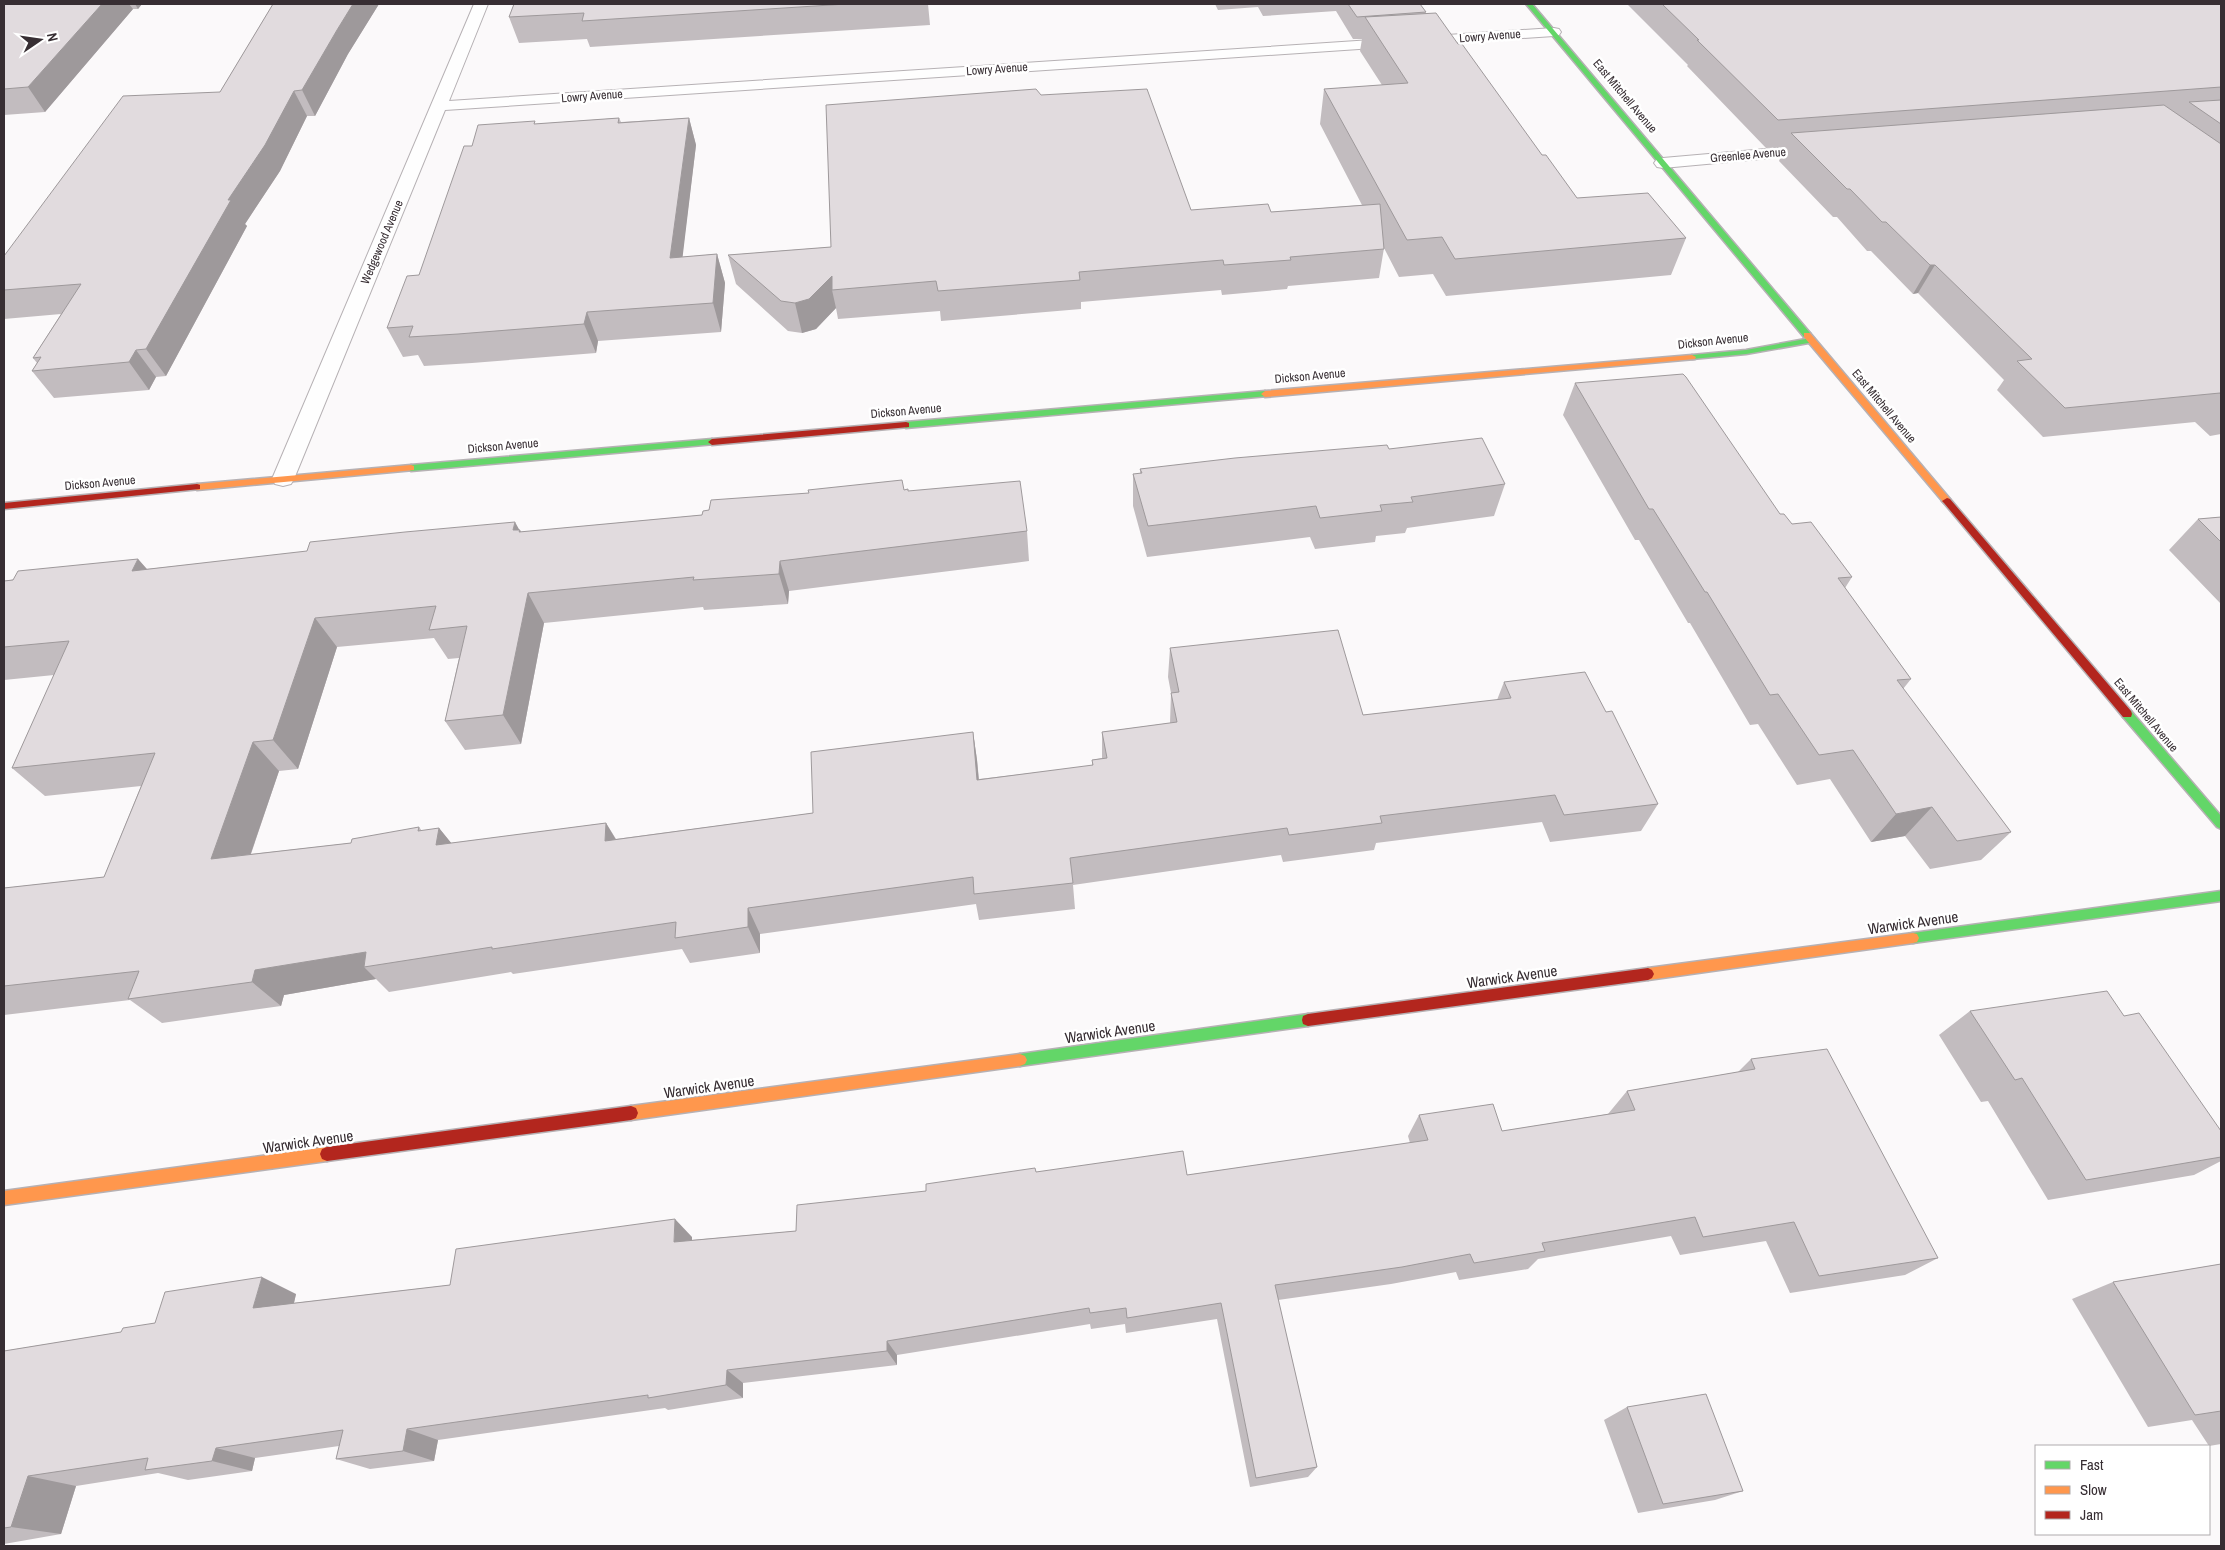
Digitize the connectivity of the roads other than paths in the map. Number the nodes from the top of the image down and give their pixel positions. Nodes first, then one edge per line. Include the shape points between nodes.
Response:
1 (481, 4) edge
2 (1529, 4) edge
3 (1554, 32) junction
4 (439, 106) junction
5 (1833, 148) edge
6 (1663, 163) junction
7 (1811, 340) junction
8 (283, 479) junction
9 (4, 506) edge
10 (2221, 824) edge
11 (2221, 896) edge
12 (4, 1198) edge

1 - 4 street, Wedgewood Avenue
2 - 3 street, East Mitchell Avenue
3 - 4 street, Lowry Avenue
3 - 6 street, East Mitchell Avenue
4 - 8 street, Wedgewood Avenue
5 - 6 street, Greenlee Avenue
6 - 7 street, East Mitchell Avenue
7 - 8 street, Dickson Avenue via 1746,352
7 - 10 street, East Mitchell Avenue
8 - 9 street, Dickson Avenue
11 - 12 street, Warwick Avenue

